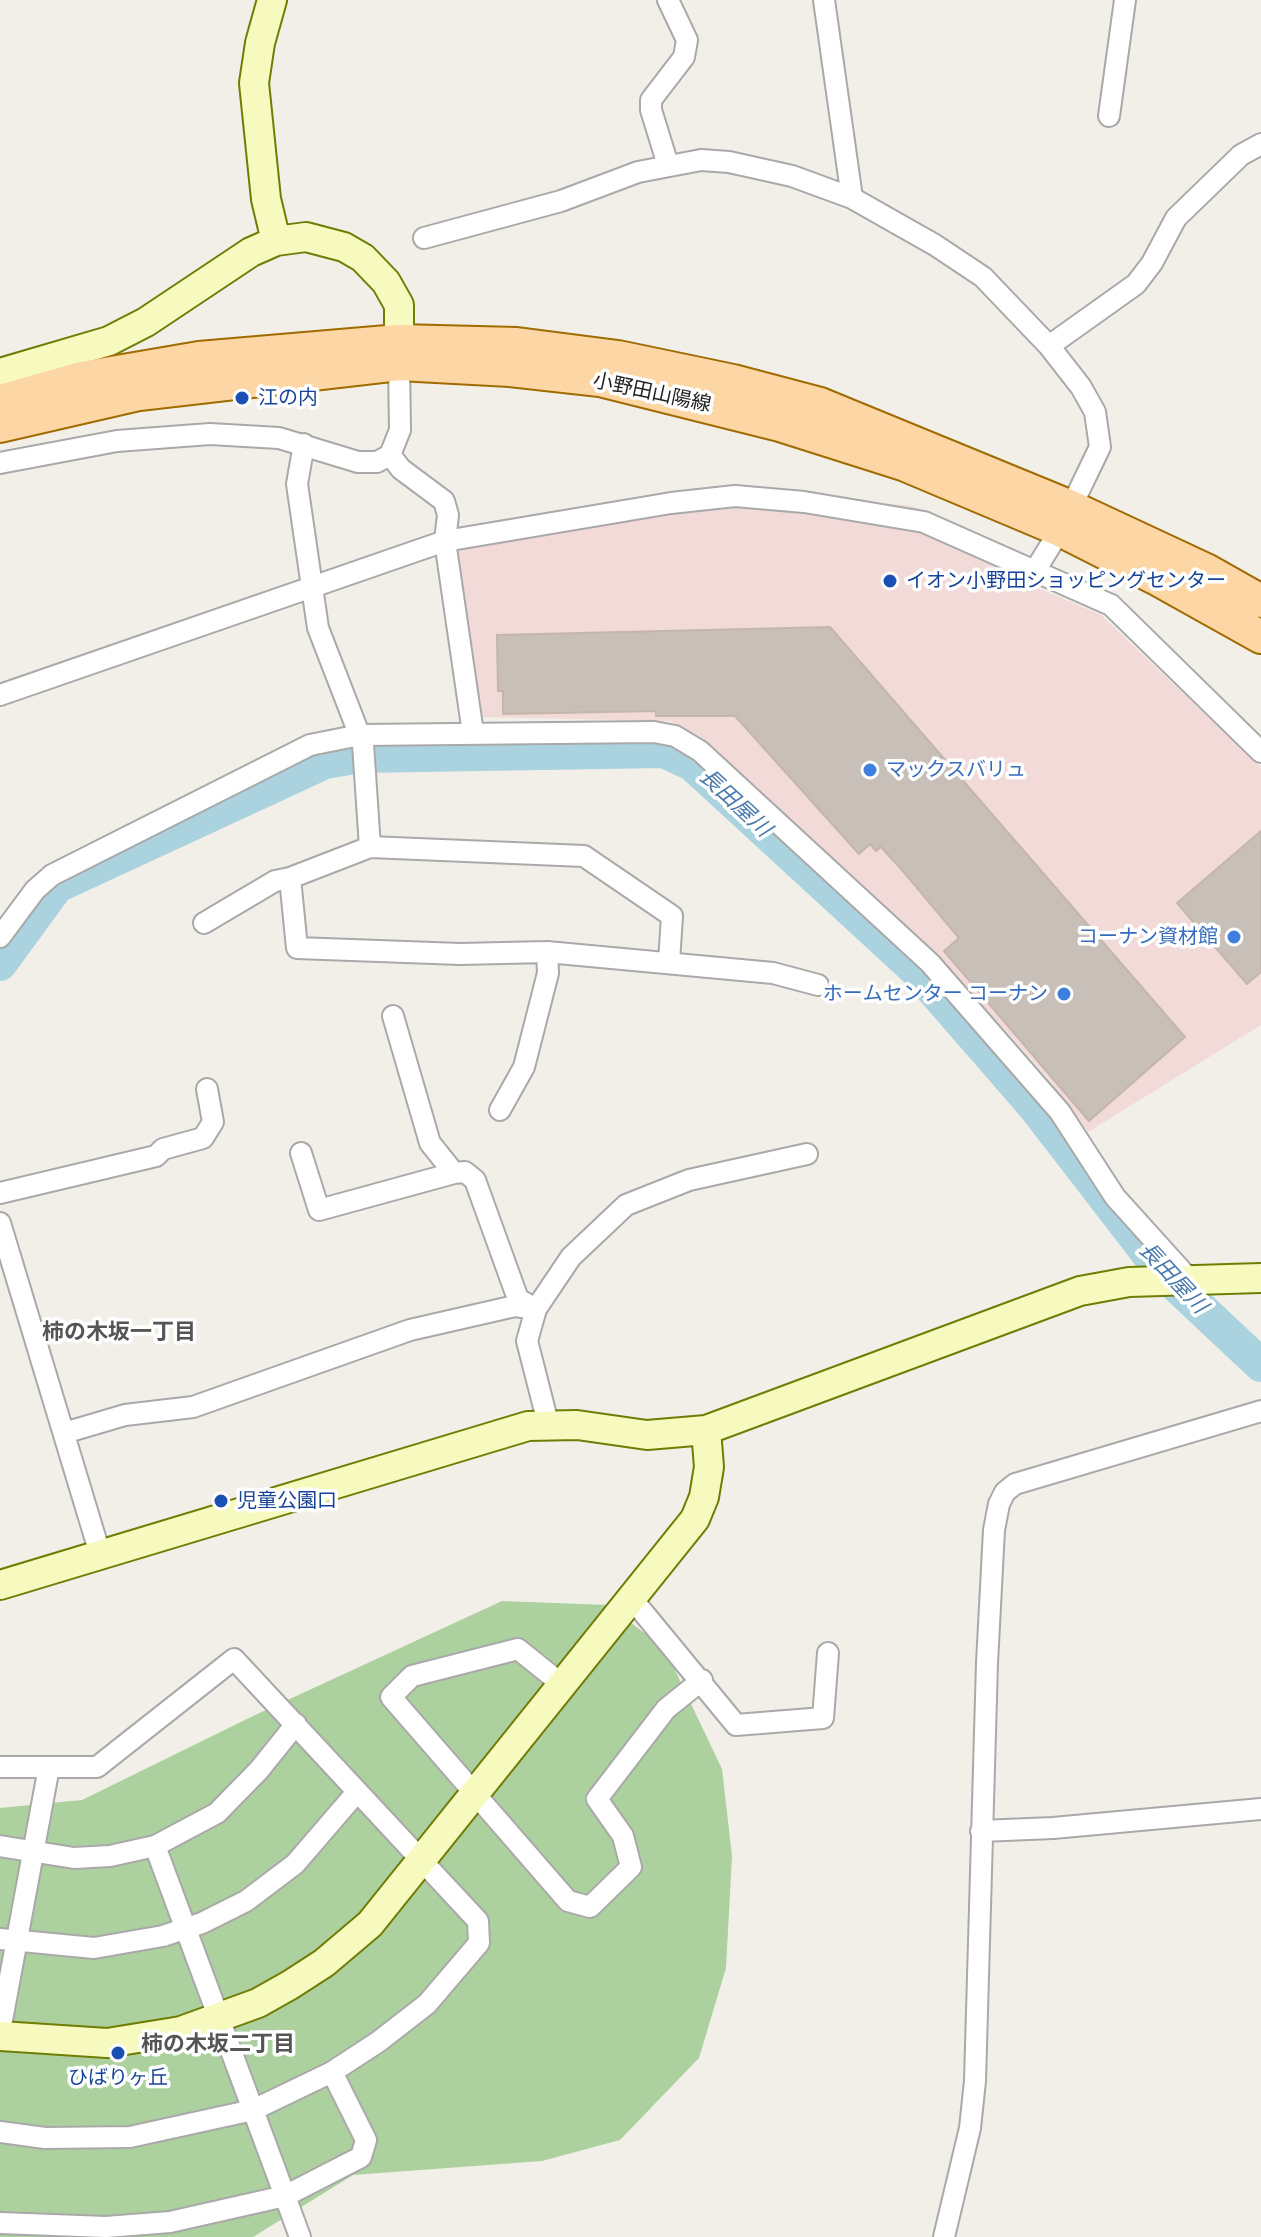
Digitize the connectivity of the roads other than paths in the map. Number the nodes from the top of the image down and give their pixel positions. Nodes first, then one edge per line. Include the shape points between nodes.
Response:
1 (272, 0) edge
2 (668, 0) edge
3 (824, 0) edge
4 (1125, 0) edge
5 (1109, 116) dead end
6 (1261, 144) edge
7 (668, 165) junction
8 (852, 198) junction
9 (424, 238) dead end
10 (276, 241) junction
11 (1049, 346) junction
12 (399, 353) junction
13 (0, 373) edge
14 (0, 401) edge
15 (0, 426) edge
16 (304, 444) junction
17 (390, 455) junction
18 (0, 463) edge
19 (1065, 519) junction
20 (445, 541) junction
21 (1036, 569) junction
22 (313, 585) junction
23 (1261, 601) edge
24 (1261, 637) edge
25 (0, 695) edge
26 (473, 733) junction
27 (362, 739) junction
28 (1261, 752) edge
29 (370, 847) junction
30 (290, 878) junction
31 (204, 923) dead end
32 (0, 937) edge
33 (547, 952) junction
34 (669, 962) junction
35 (818, 985) dead end
36 (393, 1016) dead end
37 (207, 1089) dead end
38 (500, 1110) dead end
39 (301, 1153) dead end
40 (807, 1154) dead end
41 (454, 1173) junction
42 (0, 1193) edge
43 (1, 1231) edge
44 (1261, 1278) edge
45 (1189, 1279) junction
46 (536, 1309) junction
47 (1261, 1411) edge
48 (548, 1423) junction
49 (706, 1430) junction
50 (64, 1433) junction
51 (101, 1557) junction
52 (0, 1585) edge
53 (633, 1600) junction
54 (828, 1653) dead end
55 (702, 1680) junction
56 (564, 1686) junction
57 (296, 1724) junction
58 (0, 1767) edge
59 (49, 1767) junction
60 (357, 1792) junction
61 (475, 1797) junction
62 (1261, 1809) edge
63 (981, 1831) junction
64 (0, 1846) edge
65 (155, 1846) junction
66 (35, 1853) junction
67 (422, 1862) junction
68 (186, 1930) junction
69 (9, 1941) edge
70 (221, 2018) junction
71 (0, 2034) edge
72 (332, 2072) junction
73 (253, 2110) junction
74 (0, 2132) edge
75 (285, 2196) junction
76 (0, 2223) edge
77 (175, 2230) edge
78 (300, 2237) edge
79 (944, 2237) edge

1 - 10 street via 254,83 266,199
2 - 7 street via 687,40 684,57 651,100
3 - 8 street
4 - 5 street
6 - 11 street via 1241,155 1176,218 1136,284
7 - 8 street via 729,162 792,176
7 - 9 street
8 - 11 street via 983,277
10 - 12 street via 324,239 363,258 399,305
10 - 13 street via 109,341
11 - 19 street via 1081,387 1099,431 1100,447
12 - 14 main road, 小野田山陽線 via 199,358 82,378
12 - 15 main road, 小野田山陽線 via 139,394
12 - 17 street via 400,430
12 - 19 main road, 小野田山陽線 via 600,380 698,402
16 - 17 street via 358,462 377,462
16 - 18 street via 279,438 168,434
16 - 22 street via 297,484
17 - 20 street via 444,501
19 - 21 street
19 - 23 main road, 小野田山陽線 via 1206,570
19 - 24 main road, 小野田山陽線
20 - 21 street via 735,496 924,522
20 - 22 street
20 - 26 street
21 - 28 street via 1111,605
22 - 25 street
22 - 27 street via 318,628
26 - 27 street
26 - 45 street via 654,732 675,736 700,751 930,963 1060,1112 1115,1197
27 - 29 street
27 - 32 street via 310,745 52,875
29 - 30 street
29 - 34 street via 584,856 672,916
30 - 31 street via 275,881
30 - 33 street via 297,948
33 - 34 street
33 - 38 street via 548,973 524,1067
34 - 35 street via 773,973
36 - 41 street via 430,1143
37 - 42 street via 213,1122 203,1138 163,1149 156,1156
39 - 41 street via 319,1210
40 - 46 street via 689,1180 626,1205 571,1257
41 - 46 street via 465,1172 475,1180 518,1299
43 - 50 street
44 - 45 street
45 - 49 street via 1080,1291
46 - 48 street via 527,1341
46 - 50 street via 515,1306 410,1330 193,1407 125,1415
47 - 63 street via 1015,1484 1005,1492 994,1530
48 - 49 street via 647,1435
48 - 51 street
49 - 53 street via 709,1467 695,1519
50 - 51 street
51 - 52 street
53 - 55 street
53 - 56 street
54 - 55 street via 823,1718 736,1725
55 - 61 street via 666,1709 597,1799 623,1836 631,1867 590,1907 568,1901
56 - 61 street
56 - 61 street via 518,1649 412,1676 391,1697
57 - 59 street via 234,1659 97,1767
57 - 60 street
57 - 65 street via 217,1813
58 - 59 street
59 - 66 street
60 - 67 street
60 - 68 street via 284,1873 246,1901
61 - 67 street
62 - 63 street
63 - 79 street via 975,2081 970,2128
64 - 66 street
65 - 66 street via 86,1858
65 - 68 street
66 - 69 street
67 - 70 street via 370,1924 324,1963 258,2003
67 - 72 street via 478,1921 479,1943 427,2004
68 - 69 street via 94,1948
68 - 70 street
69 - 71 street
70 - 71 street via 149,2039 107,2043
70 - 73 street
72 - 73 street
72 - 75 street via 366,2140 361,2157
73 - 74 street via 130,2137 45,2138
73 - 75 street
75 - 77 street
75 - 78 street
76 - 77 street

